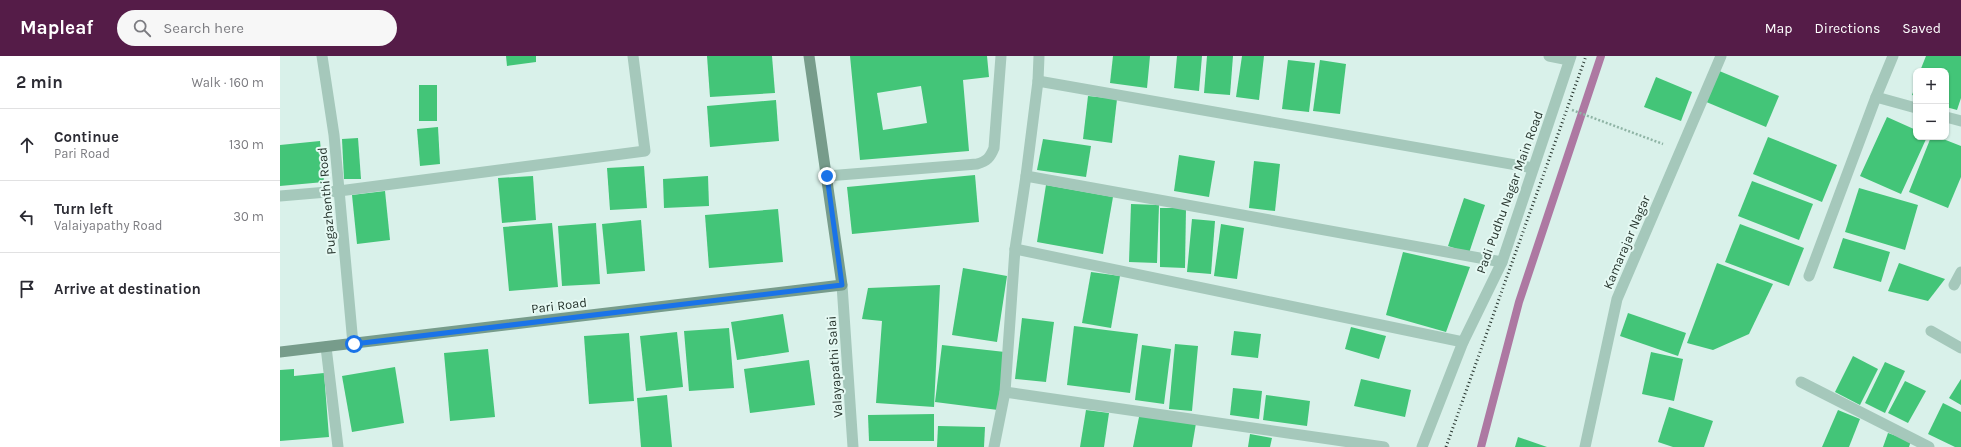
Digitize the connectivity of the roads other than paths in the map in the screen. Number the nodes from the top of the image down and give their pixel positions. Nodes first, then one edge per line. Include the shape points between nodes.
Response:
1 (322, 56) edge
2 (634, 56) edge
3 (809, 56) edge
4 (1001, 56) edge
5 (1039, 56) edge
6 (1549, 56) edge
7 (1721, 56) edge
8 (1893, 56) edge
9 (1570, 58) edge
10 (1038, 81) junction
11 (1876, 97) junction
12 (1913, 107) edge
13 (1949, 117) edge
14 (1961, 121) edge
15 (1534, 168) junction
16 (827, 176) junction
17 (1026, 176) junction
18 (339, 191) junction
19 (280, 196) edge
20 (1015, 249) junction
21 (1502, 262) junction
22 (1961, 272) edge
23 (1809, 276) dead end
24 (842, 285) junction
25 (1954, 285) dead end
26 (1931, 331) dead end
27 (1463, 342) junction
28 (354, 344) junction
29 (326, 347) junction
30 (1961, 348) edge
31 (280, 352) edge
32 (1801, 382) dead end
33 (1004, 392) junction
34 (338, 447) edge
35 (853, 447) edge
36 (994, 447) edge
37 (1384, 447) edge
38 (1422, 447) edge
39 (1585, 447) edge
40 (1929, 447) edge

1 - 18 street, Pugazhenthi Road via 334,135
2 - 18 street via 645,151
3 - 16 main road
4 - 16 street via 994,148 987,161 977,164
5 - 10 street
6 - 9 street
7 - 39 street, Kamarajar Nagar via 1617,299
8 - 11 street
9 - 15 street, Padi Pudhu Nagar Main Road
10 - 15 street
10 - 17 street
11 - 12 street
11 - 23 street
13 - 14 street
15 - 21 street, Padi Pudhu Nagar Main Road
16 - 24 main road
17 - 20 street
17 - 21 street
18 - 19 street
18 - 28 street, Pugazhenthi Road
20 - 27 street
20 - 33 street
21 - 27 street, Padi Pudhu Nagar Main Road
22 - 25 street
24 - 28 main road, Pari Road
24 - 35 street, Valayapathi Salai
26 - 30 street
27 - 38 street, Padi Pudhu Nagar Main Road
28 - 29 main road, Pari Road
29 - 31 main road, Pari Road
29 - 34 street
32 - 40 street
33 - 36 street
33 - 37 street

